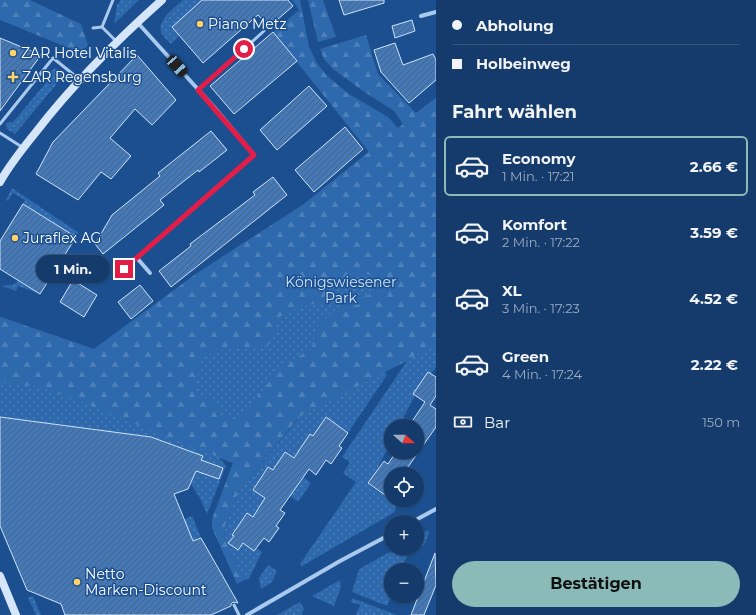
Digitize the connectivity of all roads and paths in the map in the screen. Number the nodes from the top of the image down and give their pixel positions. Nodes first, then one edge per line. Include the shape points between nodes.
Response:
1 (112, 0) edge
2 (162, 0) edge
3 (436, 12) edge
4 (421, 16) dead end
5 (137, 22) junction
6 (102, 27) junction
7 (93, 28) dead end
8 (264, 31) dead end
9 (116, 41) junction
10 (79, 79) junction
11 (198, 90) junction
12 (0, 124) edge
13 (0, 133) edge
14 (23, 148) junction
15 (0, 182) edge
16 (137, 258) junction
17 (124, 269) dead end
18 (150, 273) dead end
19 (436, 509) edge
20 (424, 516) edge
21 (384, 538) edge
22 (0, 576) edge
23 (234, 605) dead end
24 (16, 615) edge
25 (239, 615) edge
26 (247, 615) edge

1 - 6 lane
2 - 5 street
3 - 4 street
5 - 9 street
5 - 11 street
6 - 7 lane
6 - 9 lane
8 - 11 lane
9 - 10 street
10 - 12 lane via 53,58
10 - 14 street
11 - 16 street via 254,155
13 - 14 lane
14 - 15 street
16 - 17 street
16 - 18 street
19 - 20 street
21 - 26 street
22 - 24 street
23 - 25 lane

